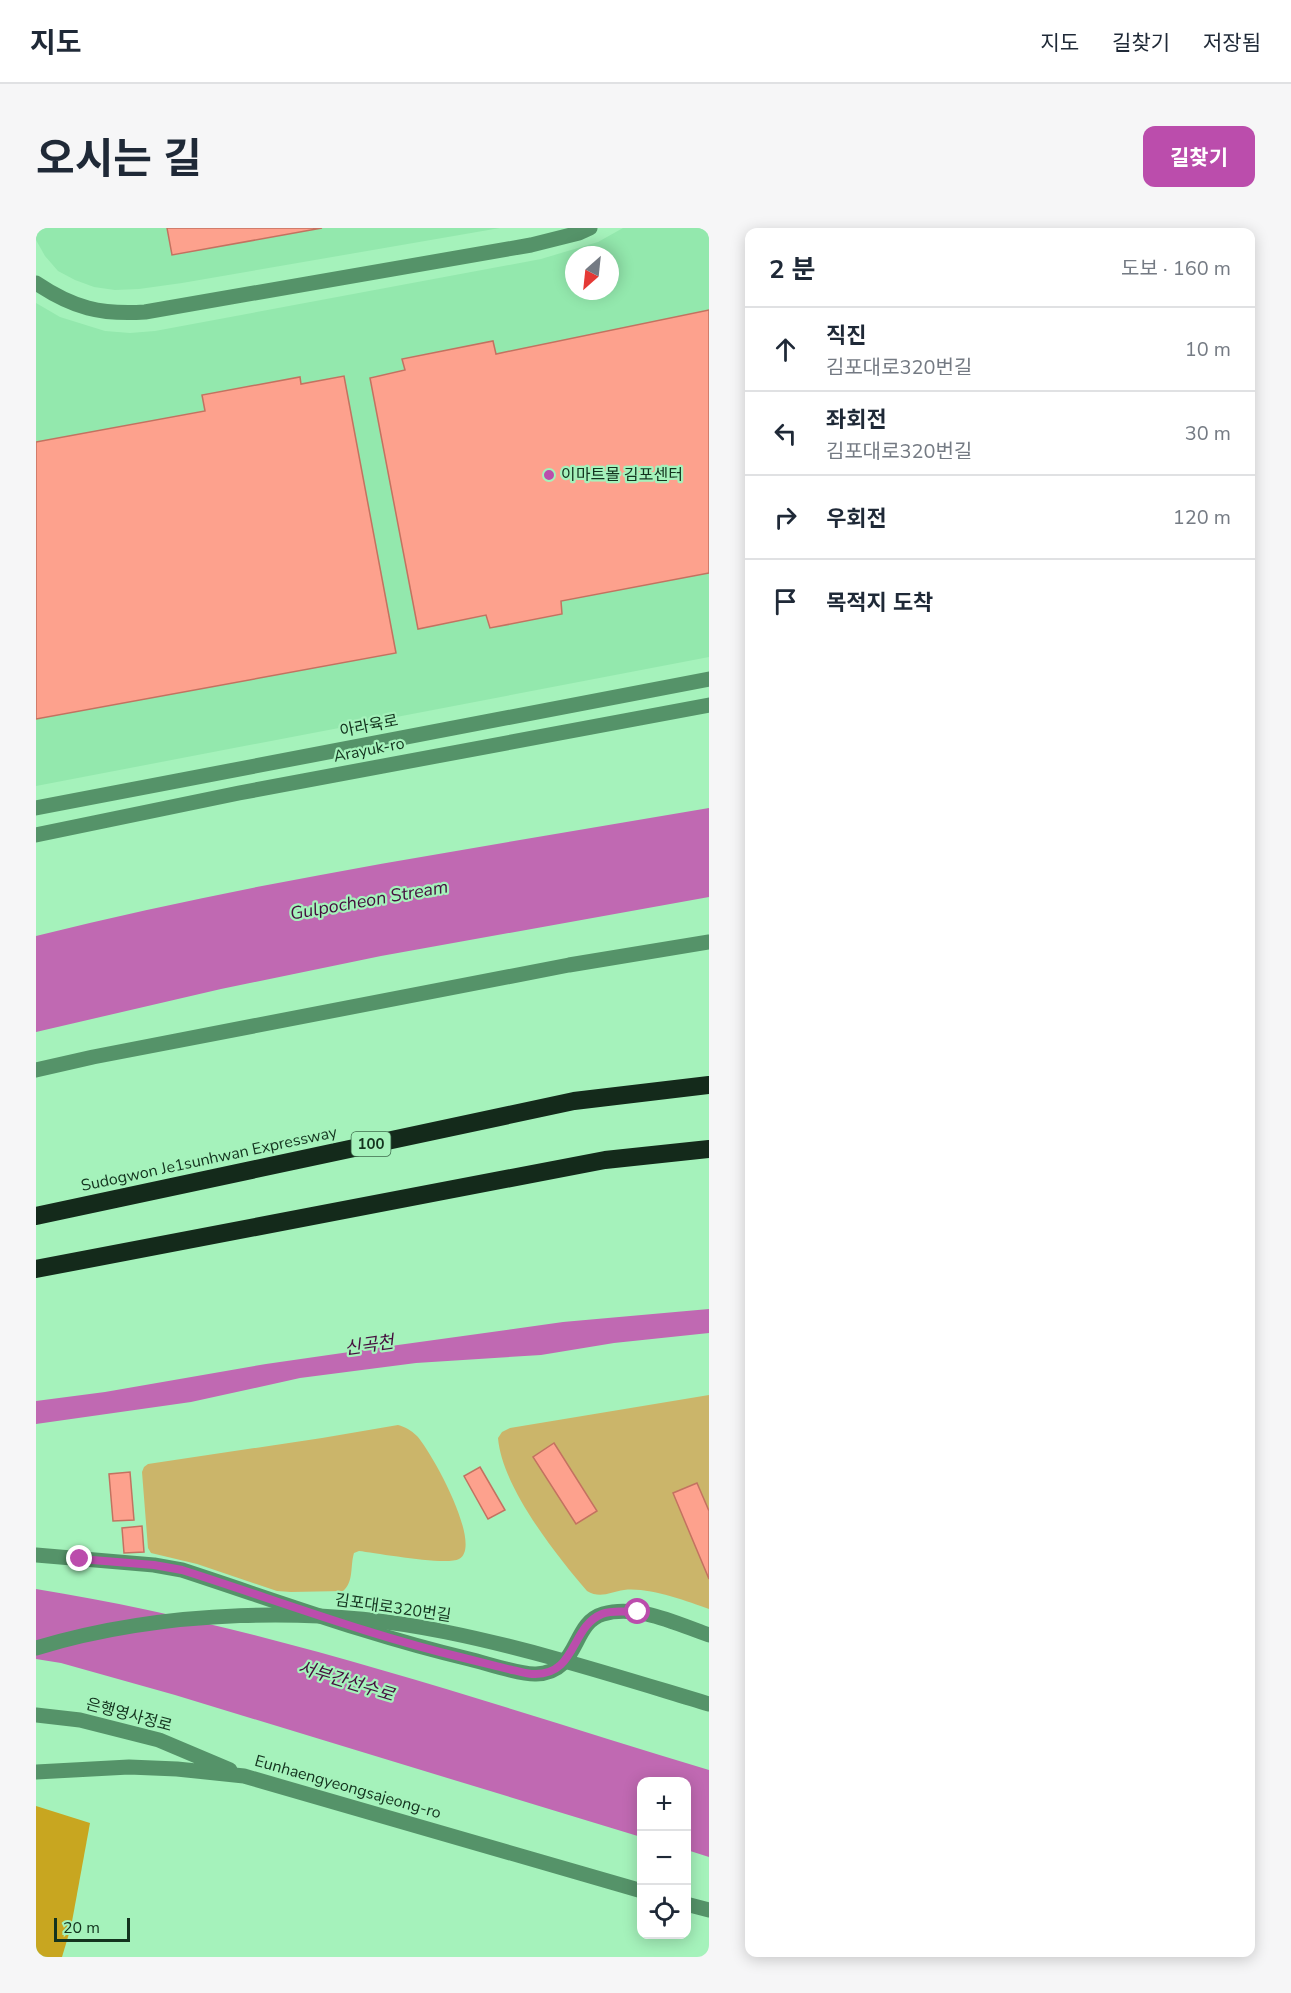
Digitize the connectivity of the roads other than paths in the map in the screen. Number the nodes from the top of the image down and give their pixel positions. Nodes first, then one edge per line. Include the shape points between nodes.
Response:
1 (590, 228) edge
2 (36, 283) edge
3 (709, 679) edge
4 (709, 705) edge
5 (36, 808) edge
6 (36, 835) edge
7 (709, 942) edge
8 (36, 1071) edge
9 (709, 1085) edge
10 (709, 1149) edge
11 (36, 1216) edge
12 (36, 1269) edge
13 (36, 1555) edge
14 (709, 1635) edge
15 (36, 1648) edge
16 (709, 1704) edge
17 (36, 1715) edge
18 (36, 1772) edge
19 (244, 1776) junction
20 (637, 1890) edge
21 (691, 1905) edge
22 (709, 1910) edge

1 - 2 street via 531,245 145,312 97,311 73,304
3 - 5 street, 아라육로
4 - 6 street, Arayuk-ro
7 - 8 street via 569,965
9 - 11 highway, Sudogwon Je1sunhwan Expressway / 100 via 574,1101
10 - 12 highway via 605,1160
13 - 14 street via 182,1570 362,1630 533,1675 552,1673 560,1667 587,1626 601,1614 638,1612
15 - 16 street, 김포대로320번길, bridge via 118,1629 209,1618 333,1617 444,1631 532,1651
17 - 19 street, 은행영사정로 via 80,1720 159,1740
18 - 19 street, Eunhaengyeongsajeong-ro via 129,1767
19 - 20 street, Eunhaengyeongsajeong-ro
21 - 22 street

